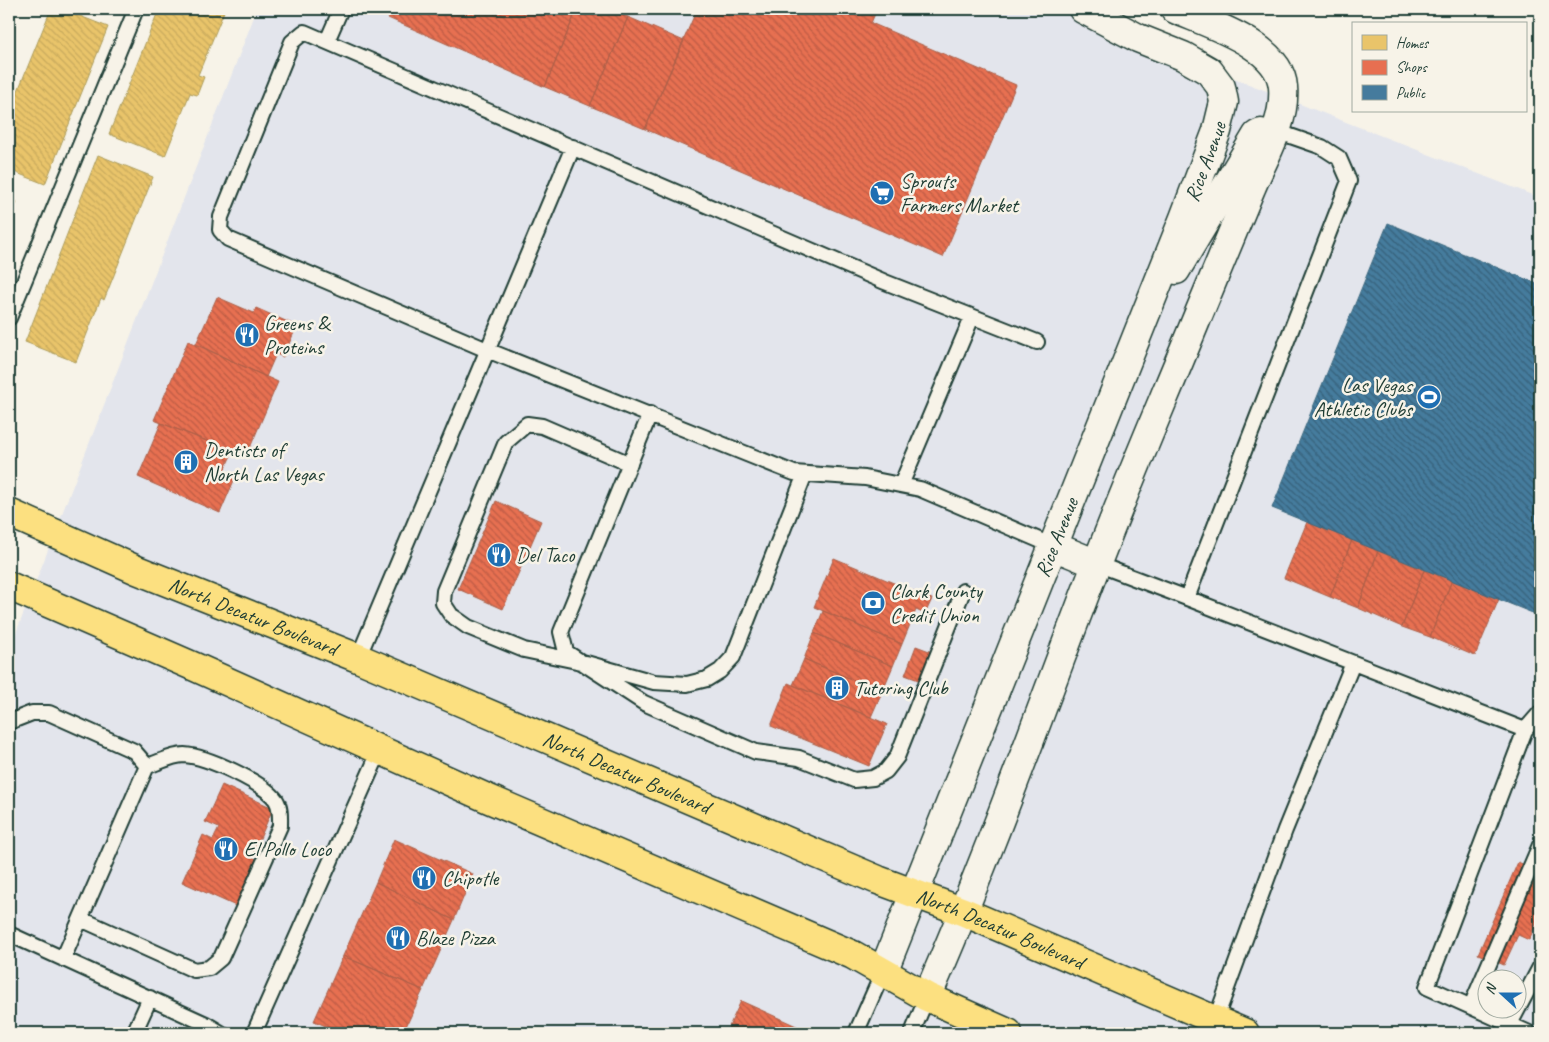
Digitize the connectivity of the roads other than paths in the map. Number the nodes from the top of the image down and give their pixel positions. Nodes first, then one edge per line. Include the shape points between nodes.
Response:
1 (136, 9) edge
2 (341, 9) edge
3 (1083, 9) edge
4 (1175, 9) edge
5 (327, 41) junction
6 (1276, 131) junction
7 (573, 147) junction
8 (14, 292) edge
9 (972, 317) junction
10 (9, 318) edge
11 (1140, 328) junction
12 (1037, 342) dead end
13 (487, 350) junction
14 (650, 414) junction
15 (630, 464) junction
16 (805, 474) junction
17 (901, 485) junction
18 (9, 513) edge
19 (1053, 546) junction
20 (1097, 564) junction
21 (9, 586) edge
22 (962, 591) dead end
23 (1187, 598) junction
24 (358, 658) junction
25 (586, 663) junction
26 (1353, 663) junction
27 (1540, 713) edge
28 (9, 722) edge
29 (1525, 730) junction
30 (380, 750) junction
31 (147, 766) junction
32 (1540, 845) edge
33 (915, 893) junction
34 (964, 912) junction
35 (81, 919) junction
36 (9, 934) edge
37 (63, 959) junction
38 (1540, 967) edge
39 (883, 972) junction
40 (927, 997) junction
41 (150, 998) junction
42 (1471, 1006) junction
43 (1215, 1021) junction
44 (1510, 1024) junction
45 (134, 1033) edge
46 (221, 1033) edge
47 (254, 1033) edge
48 (856, 1033) edge
49 (912, 1033) edge
50 (1008, 1033) edge
51 (1245, 1033) edge
52 (1529, 1033) edge

1 - 8 lane
2 - 5 lane
3 - 11 street, Rice Avenue via 1209,71 1221,87 1224,102 1217,131
4 - 6 street via 1228,32 1263,52 1276,64 1284,85
5 - 7 lane
5 - 13 lane via 304,32 292,42 221,216 220,230 228,239
6 - 11 street via 1266,129 1257,135
6 - 20 street
6 - 23 lane via 1322,147 1339,158 1350,181
7 - 9 lane
7 - 13 lane
8 - 10 lane
9 - 12 lane
9 - 17 lane
11 - 19 street, Rice Avenue
13 - 14 lane
13 - 24 lane
14 - 15 lane
14 - 16 lane via 785,470
15 - 25 lane via 561,632 566,652
15 - 25 lane via 542,426 527,424 506,442 444,591 443,603 451,615 468,627 524,650
16 - 17 lane via 865,478
16 - 25 lane via 733,657 720,671 707,679 687,684 654,682
17 - 19 lane
18 - 24 main road, North Decatur Boulevard via 137,570
19 - 20 street
19 - 33 street, Rice Avenue
20 - 23 lane
20 - 34 street
21 - 30 main road
22 - 25 lane via 897,757 886,771 873,778 854,780 799,758 756,752 644,703
23 - 26 lane
24 - 33 main road, North Decatur Boulevard
26 - 29 lane
26 - 43 lane via 1285,830
27 - 29 lane
28 - 31 lane via 32,713 49,713 134,751
29 - 42 lane via 1428,988
30 - 39 main road via 853,955
30 - 47 lane
31 - 35 lane
31 - 35 lane via 181,755 198,757 266,791 276,801 280,826 221,958 208,968 194,970
32 - 42 lane
33 - 34 main road, North Decatur Boulevard
33 - 39 street, Rice Avenue
34 - 40 street
34 - 43 main road, North Decatur Boulevard
35 - 37 lane
36 - 37 lane
37 - 41 lane
38 - 44 lane
39 - 40 main road
39 - 48 lane
40 - 49 lane
40 - 50 main road
41 - 45 lane
41 - 46 lane
42 - 44 lane
43 - 51 main road, North Decatur Boulevard
44 - 52 lane

